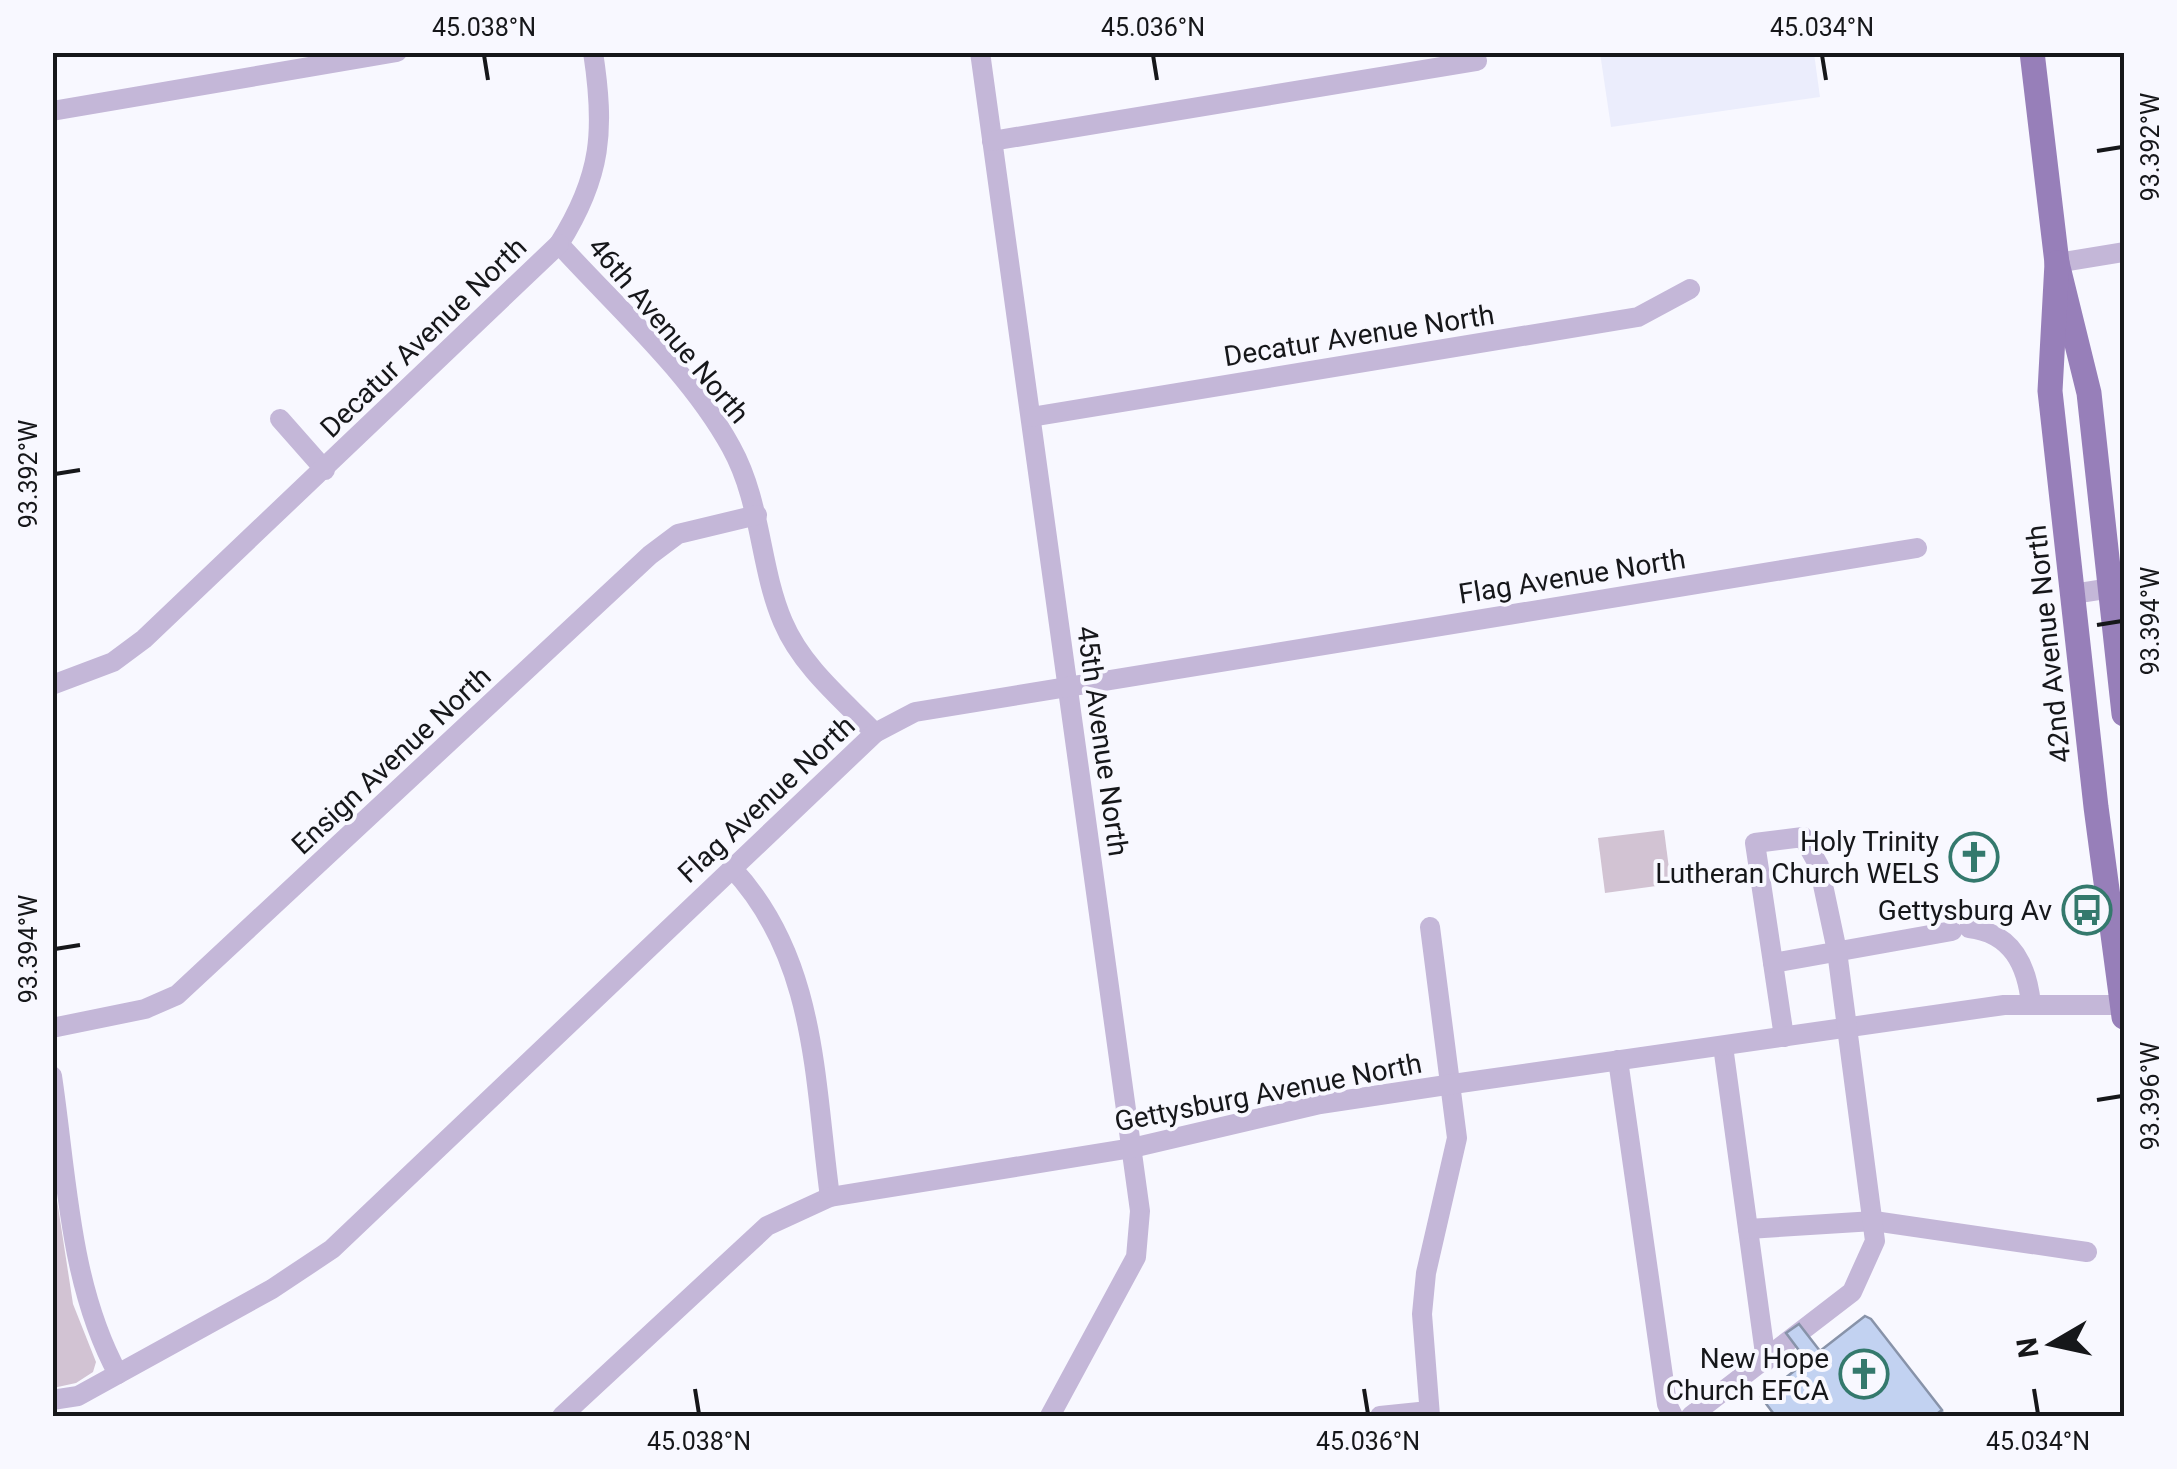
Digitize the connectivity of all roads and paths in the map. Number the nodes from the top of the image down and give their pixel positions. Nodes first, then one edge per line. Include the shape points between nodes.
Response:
1 (397, 52) edge
2 (592, 52) edge
3 (980, 52) edge
4 (2032, 52) edge
5 (1477, 62) dead end
6 (52, 111) edge
7 (992, 142) junction
8 (559, 244) junction
9 (2124, 252) edge
10 (2057, 263) junction
11 (1690, 289) dead end
12 (1031, 417) junction
13 (280, 420) dead end
14 (325, 470) junction
15 (758, 514) junction
16 (1917, 548) dead end
17 (2118, 587) edge
18 (2073, 594) junction
19 (52, 685) edge
20 (1068, 688) junction
21 (2124, 714) edge
22 (876, 733) junction
23 (732, 868) junction
24 (1430, 926) dead end
25 (1837, 951) junction
26 (1773, 963) junction
27 (2031, 1004) junction
28 (2124, 1009) edge
29 (52, 1028) edge
30 (1847, 1028) junction
31 (1784, 1038) junction
32 (1723, 1046) junction
33 (1618, 1060) junction
34 (52, 1076) edge
35 (1453, 1084) junction
36 (1132, 1148) junction
37 (830, 1197) junction
38 (1874, 1221) junction
39 (1748, 1229) junction
40 (2087, 1252) dead end
41 (1766, 1361) junction
42 (118, 1374) junction
43 (52, 1400) edge
44 (1430, 1414) edge
45 (562, 1416) edge
46 (1050, 1416) edge
47 (1380, 1416) edge
48 (1672, 1416) edge
49 (1691, 1416) edge

1 - 6 street
2 - 8 street, 46th Avenue North via 600,98 598,156 580,212
3 - 7 street, 45th Avenue North
4 - 10 main road, 42nd Avenue North
5 - 7 street
7 - 12 street, 45th Avenue North
8 - 14 street, Decatur Avenue North
8 - 15 street, 46th Avenue North via 705,407 732,448
9 - 10 street
10 - 17 main road, 42nd Avenue North via 2089,393
10 - 18 main road, 42nd Avenue North via 2050,391
11 - 12 street, Decatur Avenue North via 1638,317
12 - 20 street, 45th Avenue North
13 - 14 street, Decatur Avenue North
14 - 19 street, Decatur Avenue North via 144,639 113,662
15 - 22 street, 46th Avenue North via 782,621
15 - 29 street, Ensign Avenue North via 678,534 650,555 177,995 128,1014
16 - 20 street, Flag Avenue North
17 - 18 street
17 - 21 main road, 42nd Avenue North
18 - 28 main road, 42nd Avenue North
20 - 22 street, Flag Avenue North via 939,706
20 - 36 street, 45th Avenue North
22 - 23 street, Flag Avenue North
23 - 37 street via 774,919 803,996
23 - 42 street, Flag Avenue North via 332,1249
24 - 35 street
25 - 26 street
25 - 26 street via 1819,866 1803,837 1755,843
25 - 27 street via 1986,930 2028,972
25 - 30 street
26 - 31 street
27 - 28 street, Gettysburg Avenue North
27 - 30 street, Gettysburg Avenue North
30 - 31 street, Gettysburg Avenue North
30 - 38 street
31 - 32 street, Gettysburg Avenue North
32 - 33 street, Gettysburg Avenue North
32 - 39 street
33 - 35 street, Gettysburg Avenue North
33 - 48 street
34 - 42 street via 81,1277 97,1334
35 - 36 street, Gettysburg Avenue North via 1320,1104
35 - 44 street via 1458,1138 1422,1314
36 - 37 street, Gettysburg Avenue North
36 - 46 street, 45th Avenue North via 1141,1234 1136,1257
37 - 45 street, Gettysburg Avenue North via 767,1226
38 - 39 street
38 - 40 street
38 - 41 street via 1875,1241 1852,1292
39 - 41 street
41 - 49 street via 1720,1382
42 - 43 street, Flag Avenue North via 78,1396
44 - 47 street

